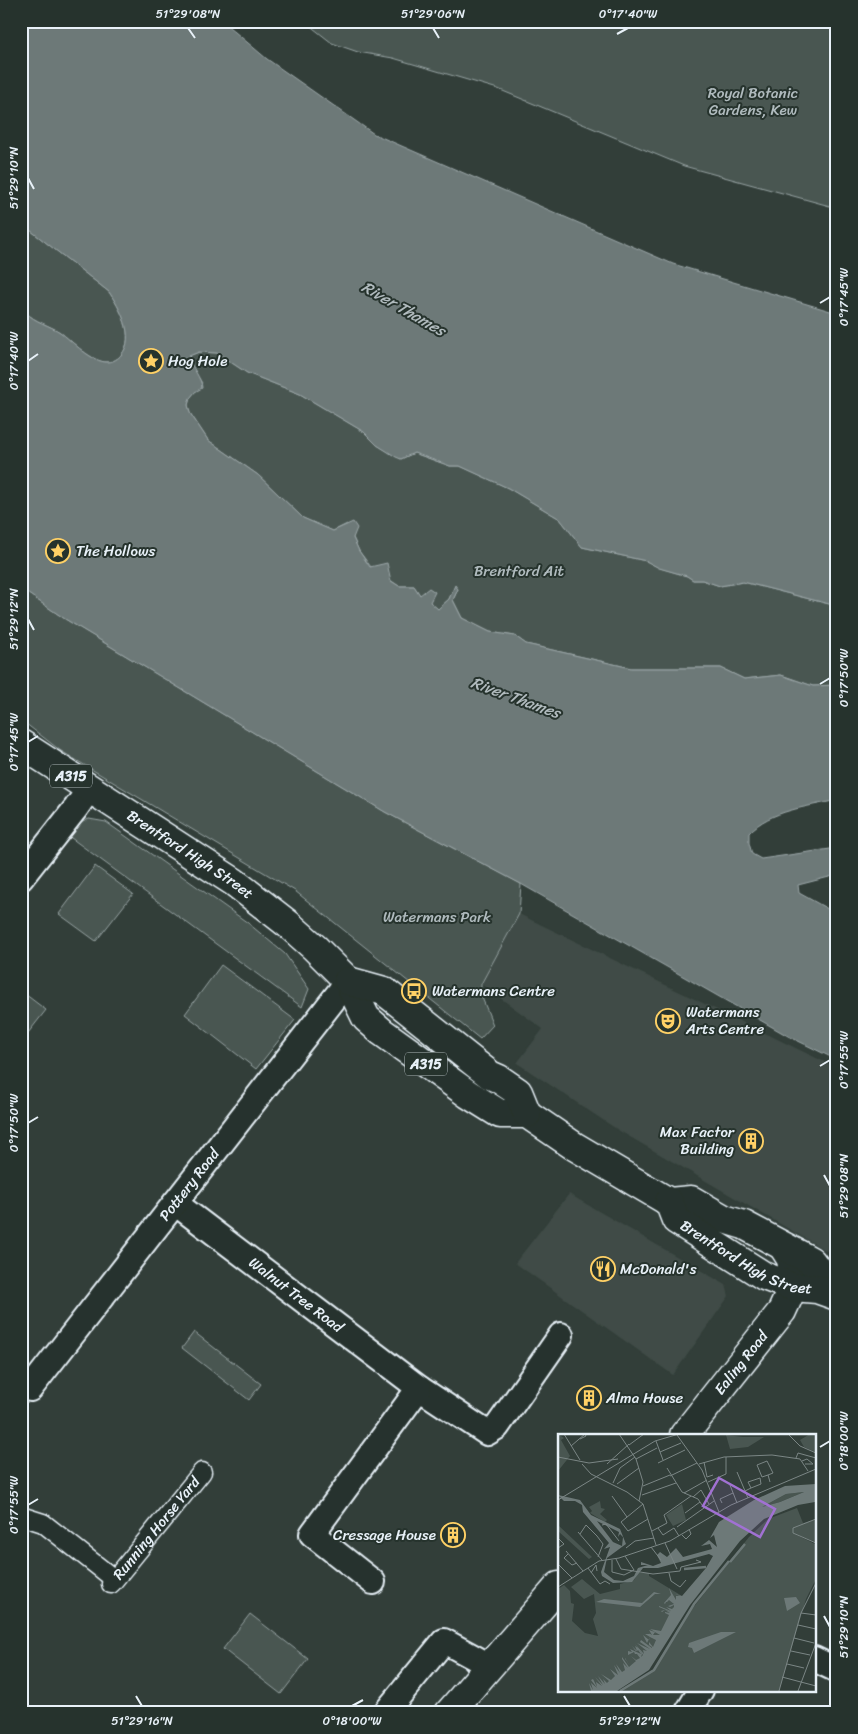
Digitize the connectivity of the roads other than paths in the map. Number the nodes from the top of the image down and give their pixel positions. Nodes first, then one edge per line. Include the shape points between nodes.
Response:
1 (21, 744) edge
2 (90, 788) junction
3 (21, 878) edge
4 (348, 981) junction
5 (175, 1202) junction
6 (669, 1202) junction
7 (784, 1248) junction
8 (793, 1287) junction
9 (837, 1296) edge
10 (561, 1335) dead end
11 (419, 1388) junction
12 (30, 1389) dead end
13 (685, 1434) edge
14 (202, 1472) dead end
15 (21, 1516) edge
16 (373, 1582) dead end
17 (558, 1587) edge
18 (816, 1660) edge
19 (490, 1666) junction
20 (837, 1670) edge
21 (700, 1692) edge
22 (385, 1713) edge
23 (449, 1713) edge
24 (687, 1713) edge

1 - 2 main road, Brentford High Street / A315
2 - 3 street
2 - 4 main road, Brentford High Street / A315 via 234,882 288,924
4 - 5 street, Pottery Road
4 - 6 main road, Brentford High Street / A315 via 366,1018 468,1094 500,1114 527,1114
5 - 11 street, Walnut Tree Road
5 - 12 street, Pottery Road
6 - 7 main road, Brentford High Street via 691,1200 724,1220 744,1225
6 - 8 main road, Brentford High Street via 676,1220 686,1228 764,1276
7 - 8 main road via 791,1259
7 - 9 main road, Brentford High Street via 811,1261
8 - 9 main road, Brentford High Street via 817,1289
8 - 13 main road, Ealing Road via 782,1311
10 - 11 street, Walnut Tree Road via 497,1427 487,1433
11 - 16 street via 312,1534
14 - 15 street, Running Horse Yard via 112,1582 43,1523
17 - 19 main road
18 - 20 street
19 - 22 street via 444,1641
19 - 23 main road
21 - 24 street

